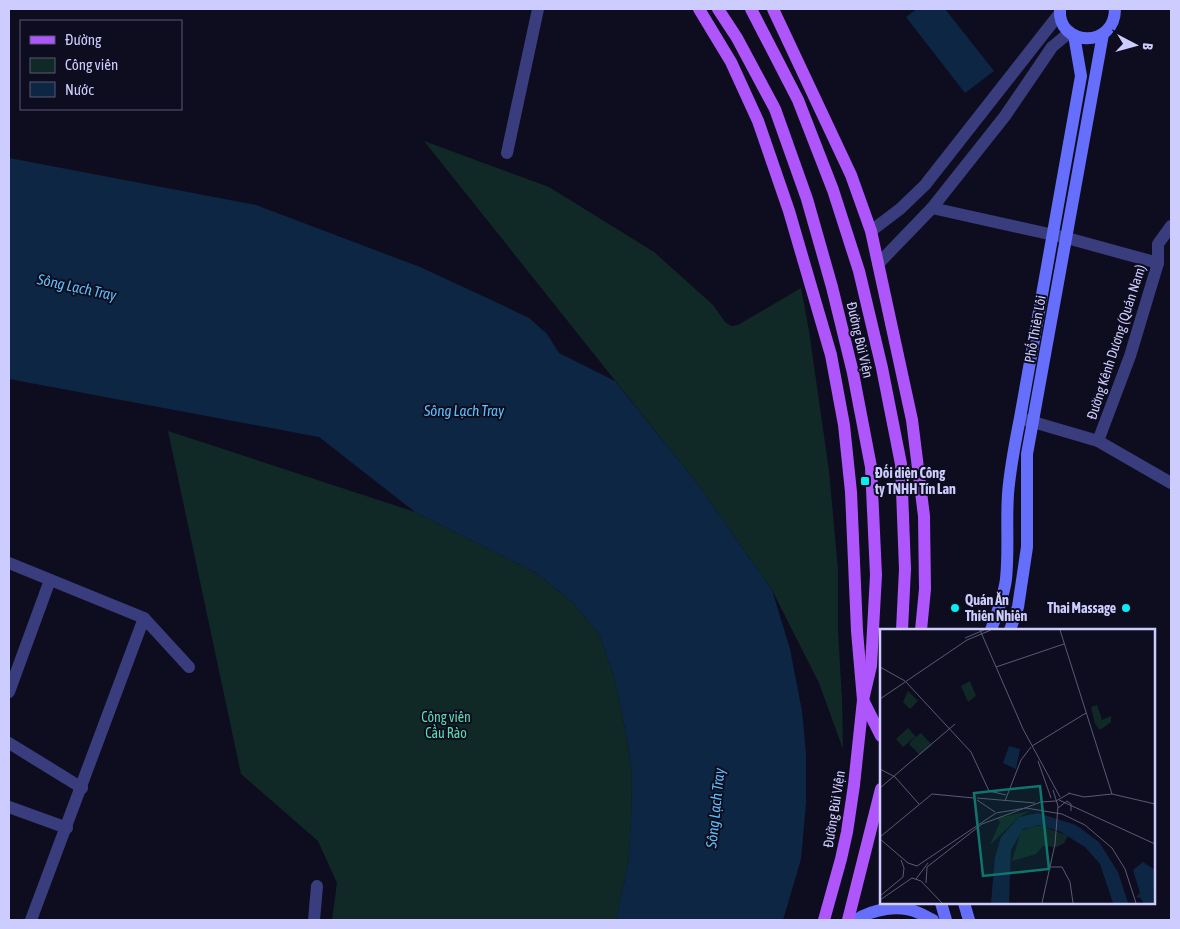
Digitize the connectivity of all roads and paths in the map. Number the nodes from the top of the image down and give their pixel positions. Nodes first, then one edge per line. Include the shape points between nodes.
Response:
1 (538, 9) edge
2 (699, 9) edge
3 (718, 9) edge
4 (751, 9) edge
5 (773, 9) edge
6 (1115, 9) edge
7 (1060, 11) edge
8 (1072, 34) junction
9 (1103, 34) junction
10 (1081, 76) junction
11 (1094, 81) junction
12 (507, 153) dead end
13 (807, 199) junction
14 (932, 208) junction
15 (789, 211) junction
16 (1171, 226) edge
17 (871, 231) junction
18 (1053, 235) junction
19 (1067, 238) junction
20 (1158, 263) junction
21 (878, 264) junction
22 (1020, 418) junction
23 (1033, 423) junction
24 (1098, 441) junction
25 (1171, 483) edge
26 (9, 563) edge
27 (50, 580) junction
28 (144, 618) junction
29 (902, 629) edge
30 (921, 629) edge
31 (991, 629) edge
32 (1010, 629) edge
33 (190, 667) dead end
34 (9, 692) edge
35 (863, 700) junction
36 (880, 734) edge
37 (9, 743) edge
38 (82, 788) junction
39 (880, 793) edge
40 (9, 807) edge
41 (67, 828) junction
42 (317, 886) dead end
43 (941, 904) edge
44 (964, 904) edge
45 (31, 920) edge
46 (314, 920) edge
47 (824, 920) edge
48 (848, 920) edge
49 (856, 920) edge
50 (933, 920) edge
51 (946, 920) edge
52 (969, 920) edge

1 - 12 street
2 - 15 main road, Đường Bùi Viện via 731,62 758,121
3 - 13 main road, Đường Bùi Viện via 775,109
4 - 29 main road, Đường Bùi Viện via 798,100 833,190 859,271 901,464 906,569
5 - 17 main road via 851,175
6 - 9 main road, Phố Thiên Lôi via 1113,22
7 - 8 main road, Phố Thiên Lôi via 1061,20
7 - 17 street via 926,185
8 - 9 main road via 1088,39
8 - 10 main road, Phố Thiên Lôi
8 - 14 street via 1052,47 1005,116
9 - 11 main road, Phố Thiên Lôi
10 - 11 main road via 1084,72 1092,73
10 - 18 main road, Phố Thiên Lôi
11 - 19 main road, Phố Thiên Lôi
13 - 15 main road
13 - 35 main road, Đường Bùi Viện via 853,373 871,468 876,575 871,666
14 - 18 street
14 - 21 street
15 - 35 main road, Đường Bùi Viện via 831,356 844,425 852,492
16 - 20 street, Đường Kênh Dương (Quán Nam) via 1158,244
17 - 21 main road
18 - 19 street
18 - 22 main road, Phố Thiên Lôi
19 - 20 street
19 - 23 main road, Phố Thiên Lôi
20 - 24 street, Đường Kênh Dương (Quán Nam) via 1130,356
21 - 30 main road via 912,420 924,516 925,590
22 - 23 street
22 - 31 main road, Phố Thiên Lôi via 1008,494 1006,580
23 - 24 street
23 - 32 main road, Phố Thiên Lôi via 1026,465 1026,547 1018,607
24 - 25 street
26 - 27 street
27 - 28 street
27 - 34 street
28 - 33 street
28 - 38 street
35 - 36 main road
35 - 47 main road, Đường Bùi Viện via 847,832
37 - 38 street
38 - 41 street
39 - 48 main road
40 - 41 street
41 - 45 street
42 - 46 street
43 - 51 main road
44 - 52 main road
49 - 50 main road via 885,909 918,912

